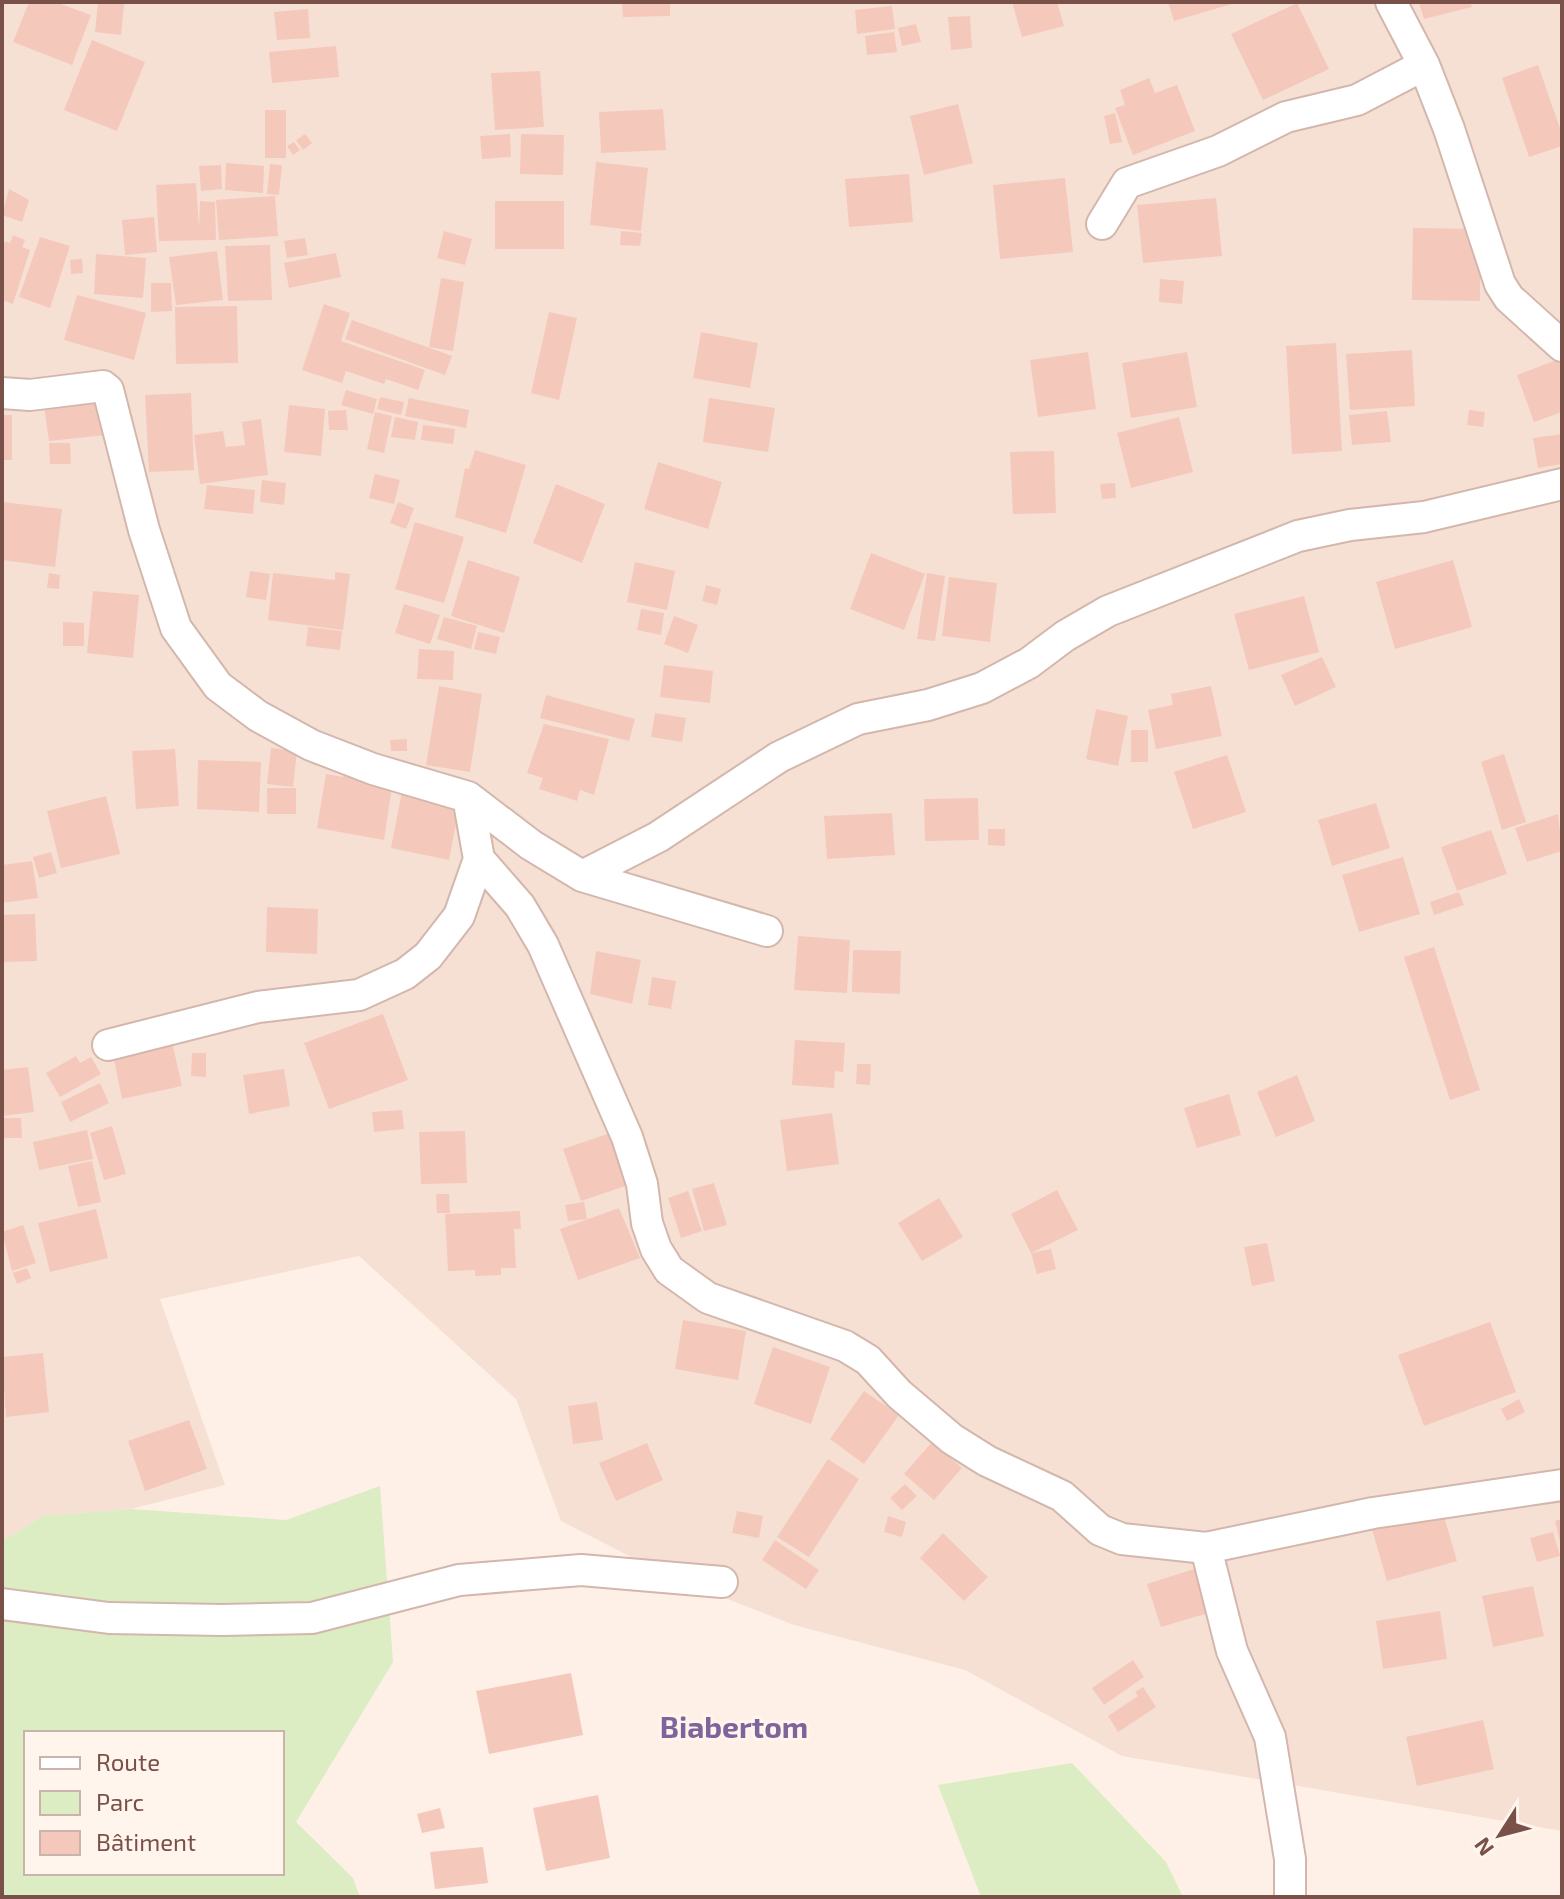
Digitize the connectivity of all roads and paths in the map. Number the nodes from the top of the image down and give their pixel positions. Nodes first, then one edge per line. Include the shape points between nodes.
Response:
1 (1391, 2) edge
2 (1424, 65) junction
3 (1102, 224) dead end
4 (1562, 346) edge
5 (2, 393) edge
6 (1562, 484) edge
7 (468, 797) junction
8 (479, 859) junction
9 (582, 876) junction
10 (767, 931) dead end
11 (108, 1045) dead end
12 (1562, 1485) edge
13 (1206, 1548) junction
14 (722, 1582) dead end
15 (2, 1604) edge
16 (1290, 1897) edge

1 - 2 street
2 - 3 street via 1357,100 1286,117 1218,151 1127,183
2 - 4 street via 1500,284
5 - 7 street via 103,386 108,390 176,628 218,686 311,745
6 - 9 street via 1424,517 1298,536 1108,611 982,688 858,719 801,746 658,837
7 - 8 street
7 - 9 street
8 - 11 street via 459,916 428,956 405,974 359,995 258,1007
8 - 13 street via 520,906 543,945 627,1137 651,1236 669,1270 708,1298 845,1346 868,1360 952,1439 1062,1496 1100,1530 1122,1539
9 - 10 street
12 - 13 street via 1373,1513
13 - 16 street via 1232,1651 1270,1737 1290,1859
14 - 15 street via 581,1570 459,1580 312,1618 149,1621

